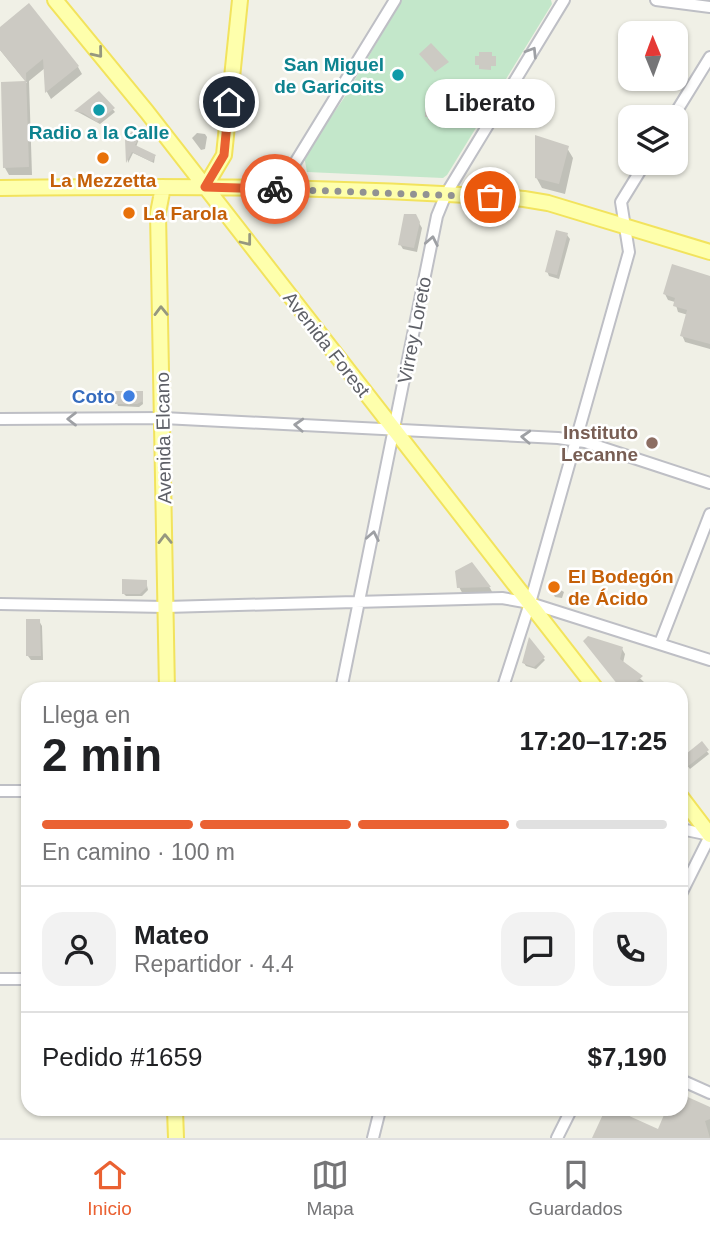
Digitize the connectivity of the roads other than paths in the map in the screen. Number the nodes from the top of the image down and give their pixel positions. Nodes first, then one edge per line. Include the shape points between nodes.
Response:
1 (55, 0) edge
2 (240, 0) edge
3 (395, 0) edge
4 (564, 0) edge
5 (656, 0) edge
6 (710, 7) edge
7 (710, 57) edge
8 (680, 105) edge
9 (638, 175) edge
10 (163, 187) junction
11 (205, 187) junction
12 (0, 188) edge
13 (279, 189) junction
14 (446, 194) junction
15 (624, 227) junction
16 (710, 252) edge
17 (163, 418) junction
18 (0, 419) edge
19 (394, 429) junction
20 (575, 440) junction
21 (710, 483) edge
22 (710, 514) edge
23 (360, 603) junction
24 (530, 603) junction
25 (0, 604) edge
26 (166, 607) junction
27 (660, 643) junction
28 (710, 660) edge
29 (167, 682) edge
30 (343, 682) edge
31 (505, 682) edge
32 (591, 682) edge
33 (0, 791) edge
34 (21, 791) edge
35 (688, 806) edge
36 (688, 830) edge
37 (710, 835) edge
38 (688, 880) edge
39 (0, 979) edge
40 (21, 979) edge
41 (688, 1083) edge
42 (710, 1093) edge
43 (175, 1116) edge
44 (378, 1116) edge
45 (568, 1116) edge
46 (176, 1138) edge
47 (373, 1138) edge
48 (557, 1138) edge

1 -> 11 main road, Avenida Forest
2 - 11 main road via 224,155
3 - 13 street
14 -> 4 street, Virrey Loreto
5 - 6 street
7 - 8 street
9 - 15 street via 621,202
10 - 11 main road
10 - 12 main road
17 -> 10 main road, Avenida Elcano via 158,213
11 - 13 main road
11 -> 19 main road, Avenida Forest
13 - 14 main road
14 - 15 main road via 536,200
19 -> 14 street, Virrey Loreto via 437,216
15 - 16 main road
15 - 20 street via 629,253
17 -> 18 street
19 -> 17 street
26 -> 17 main road, Avenida Elcano
20 -> 19 street
23 -> 19 street, Virrey Loreto
19 - 24 main road, Avenida Forest
20 - 21 street
20 - 24 street
22 - 27 street
23 - 24 street via 502,598
23 - 26 street
23 - 30 street, Virrey Loreto
24 - 27 street
24 - 31 street
24 - 32 main road, Avenida Forest
25 - 26 street
26 - 29 main road, Avenida Elcano
27 - 28 street
33 - 34 street
35 - 37 main road
36 - 37 street
37 - 38 street
39 - 40 street
41 - 42 street
43 - 46 main road
44 - 47 street
45 - 48 street

